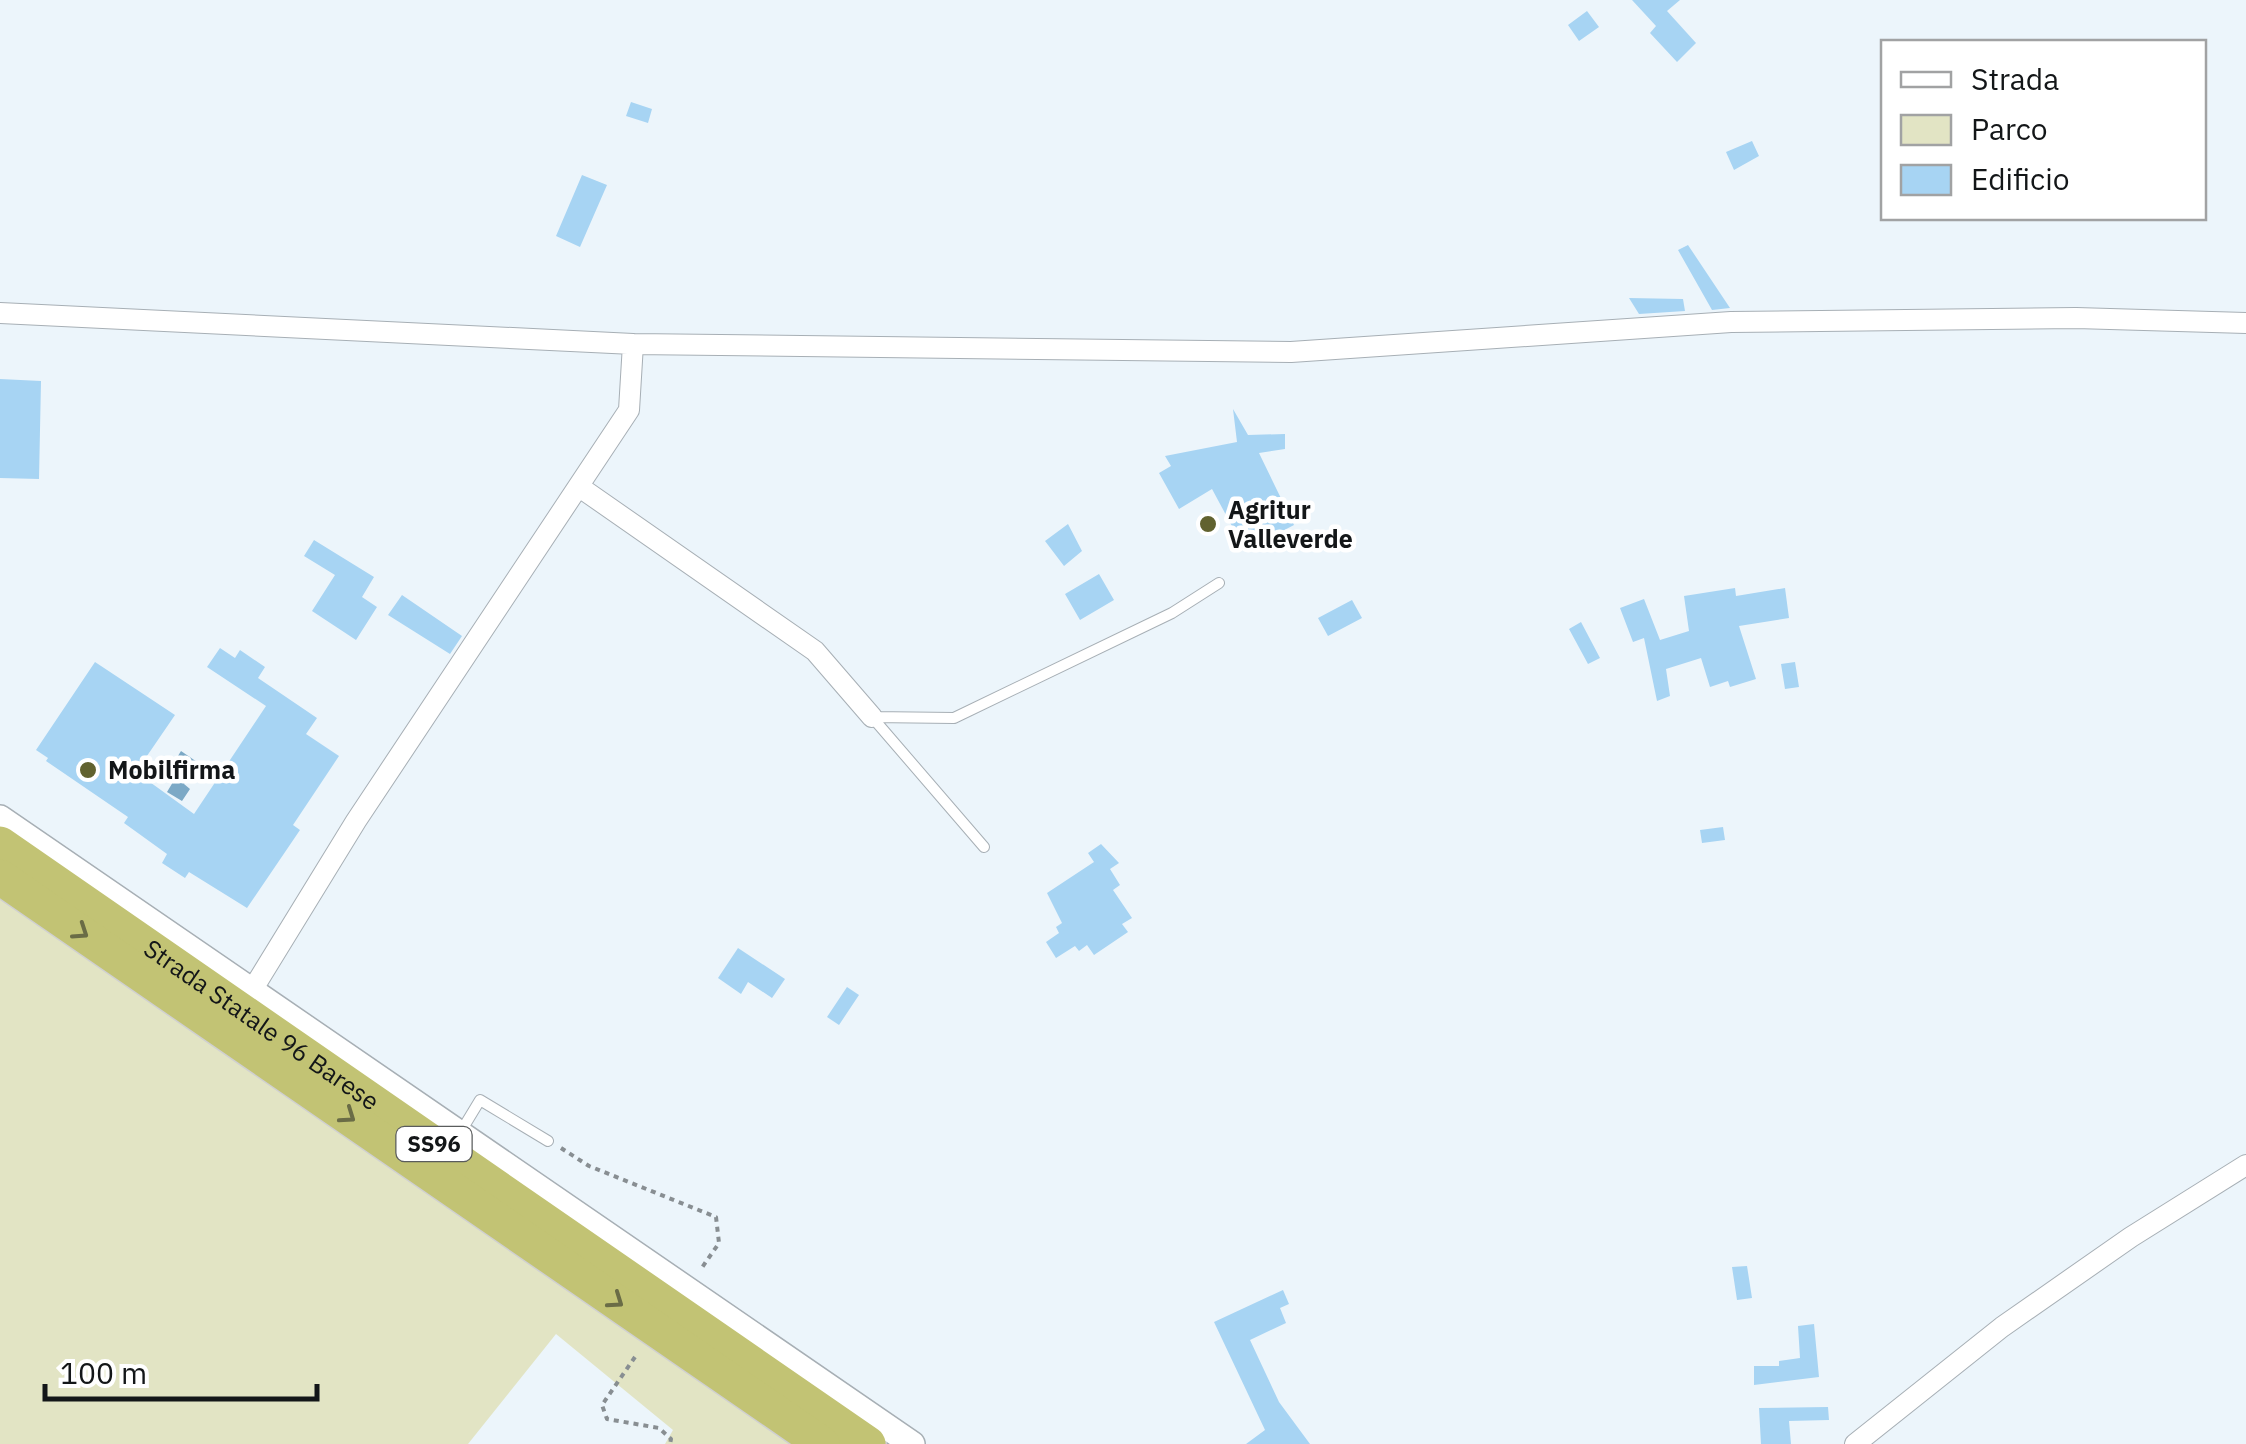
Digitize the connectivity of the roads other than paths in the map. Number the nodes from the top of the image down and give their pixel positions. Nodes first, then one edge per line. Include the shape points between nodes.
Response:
1 (0, 313) edge
2 (2246, 323) edge
3 (633, 344) junction
4 (580, 488) junction
5 (1219, 584) dead end
6 (872, 717) junction
7 (0, 818) edge
8 (0, 844) edge
9 (984, 848) dead end
10 (0, 877) edge
11 (251, 992) junction
12 (460, 1134) junction
13 (548, 1141) road end
14 (2246, 1165) edge
15 (822, 1444) edge
16 (868, 1444) edge
17 (912, 1444) edge
18 (1855, 1444) edge

1 - 3 street
2 - 3 street via 1731,322 1291,352
3 - 4 street via 630,410
4 - 6 street via 816,651
4 - 11 street via 356,821
5 - 6 lane via 954,718
6 - 9 lane
7 - 11 street
8 - 16 highway, Strada Statale 96 Barese / SS96
10 -> 15 highway, Strada Statale 96 Barese / SS96
11 - 12 street
12 - 13 lane via 480,1100
12 - 17 street
14 - 18 street via 2002,1327

